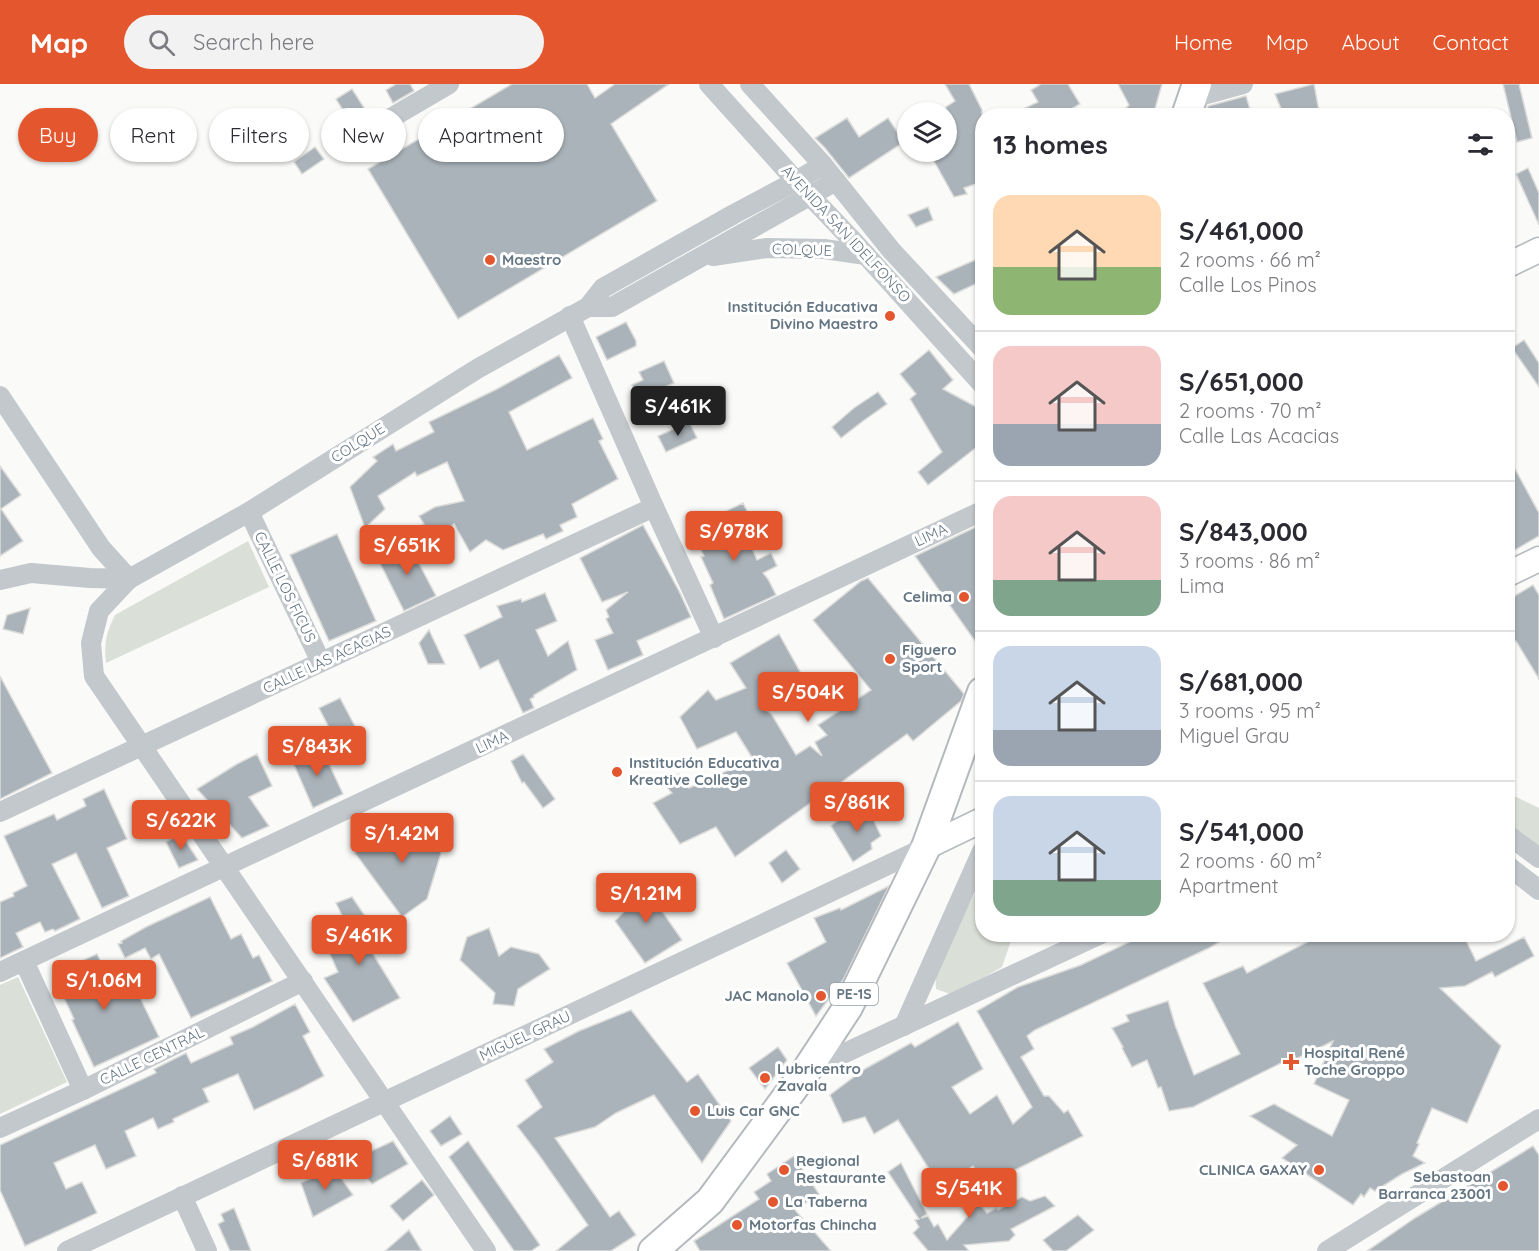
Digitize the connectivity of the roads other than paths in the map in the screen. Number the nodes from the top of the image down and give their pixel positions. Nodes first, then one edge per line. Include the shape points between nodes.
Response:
1 (449, 84) edge
2 (709, 84) edge
3 (750, 84) edge
4 (1243, 84) edge
5 (1192, 99) edge
6 (406, 109) edge
7 (823, 165) junction
8 (796, 181) junction
9 (836, 181) junction
10 (811, 196) junction
11 (1539, 250) edge
12 (866, 255) junction
13 (701, 258) junction
14 (1515, 262) edge
15 (588, 307) junction
16 (570, 316) junction
17 (975, 340) edge
18 (975, 376) edge
19 (0, 396) edge
20 (654, 507) junction
21 (249, 512) junction
22 (975, 514) edge
23 (1539, 559) edge
24 (1515, 571) edge
25 (129, 579) junction
26 (0, 580) edge
27 (714, 638) junction
28 (321, 662) junction
29 (975, 711) edge
30 (142, 747) junction
31 (0, 812) edge
32 (975, 823) edge
33 (1515, 840) edge
34 (926, 847) junction
35 (1539, 858) edge
36 (225, 867) junction
37 (975, 867) edge
38 (1515, 871) edge
39 (1539, 890) edge
40 (1084, 942) edge
41 (24, 961) junction
42 (0, 972) edge
43 (303, 981) junction
44 (924, 983) junction
45 (948, 1006) junction
46 (904, 1026) junction
47 (806, 1071) junction
48 (83, 1090) junction
49 (384, 1102) junction
50 (1539, 1119) edge
51 (0, 1128) edge
52 (182, 1196) junction
53 (67, 1251) edge
54 (207, 1251) edge
55 (486, 1251) edge
56 (652, 1251) edge
57 (1327, 1251) edge

1 - 6 street
2 - 8 street, AVENIDA SAN IDELFONSO
3 - 7 street, AVENIDA SAN IDELFONSO
4 - 5 street
7 - 8 street, COLQUE
7 - 9 street, AVENIDA SAN IDELFONSO
8 - 10 street, AVENIDA SAN IDELFONSO
8 - 15 street, COLQUE via 603,288
9 - 10 street, COLQUE
9 - 17 street, AVENIDA SAN IDELFONSO via 891,250
10 - 12 street, AVENIDA SAN IDELFONSO
10 - 13 street, COLQUE
11 - 14 main road
12 - 13 street, COLQUE via 824,249 766,248
12 - 18 street, AVENIDA SAN IDELFONSO
13 - 15 street, COLQUE via 612,307
15 - 16 street, COLQUE
16 - 20 street
16 - 21 street, COLQUE via 477,369
19 - 25 street via 101,548
20 - 27 street
20 - 28 street, CALLE LAS ACACIAS
21 - 25 street, COLQUE
21 - 28 street, CALLE LOS FICUS
22 - 27 street, LIMA
23 - 24 main road
25 - 26 street via 31,573
25 - 30 street via 99,611 91,643 94,676
27 - 36 street, LIMA
28 - 30 street, CALLE LAS ACACIAS
29 - 34 highway, PE-1S
30 - 31 street, CALLE LAS ACACIAS
30 - 36 street
32 - 34 main road, MIGUEL GRAU
33 - 35 street
34 - 47 highway, PE-1S via 848,1007
34 - 49 street, MIGUEL GRAU
36 - 41 street, LIMA
36 - 43 street
37 - 44 street
38 - 39 street
40 - 45 street
41 - 42 street, LIMA
41 - 48 street
43 - 48 street, CALLE CENTRAL
43 - 49 street
44 - 45 street
44 - 46 street
45 - 46 street
46 - 47 street
47 - 56 highway, PE-1S via 710,1201
48 - 51 street, CALLE CENTRAL
49 - 52 street, MIGUEL GRAU
49 - 55 street
50 - 57 street
52 - 53 street, MIGUEL GRAU
52 - 54 street

